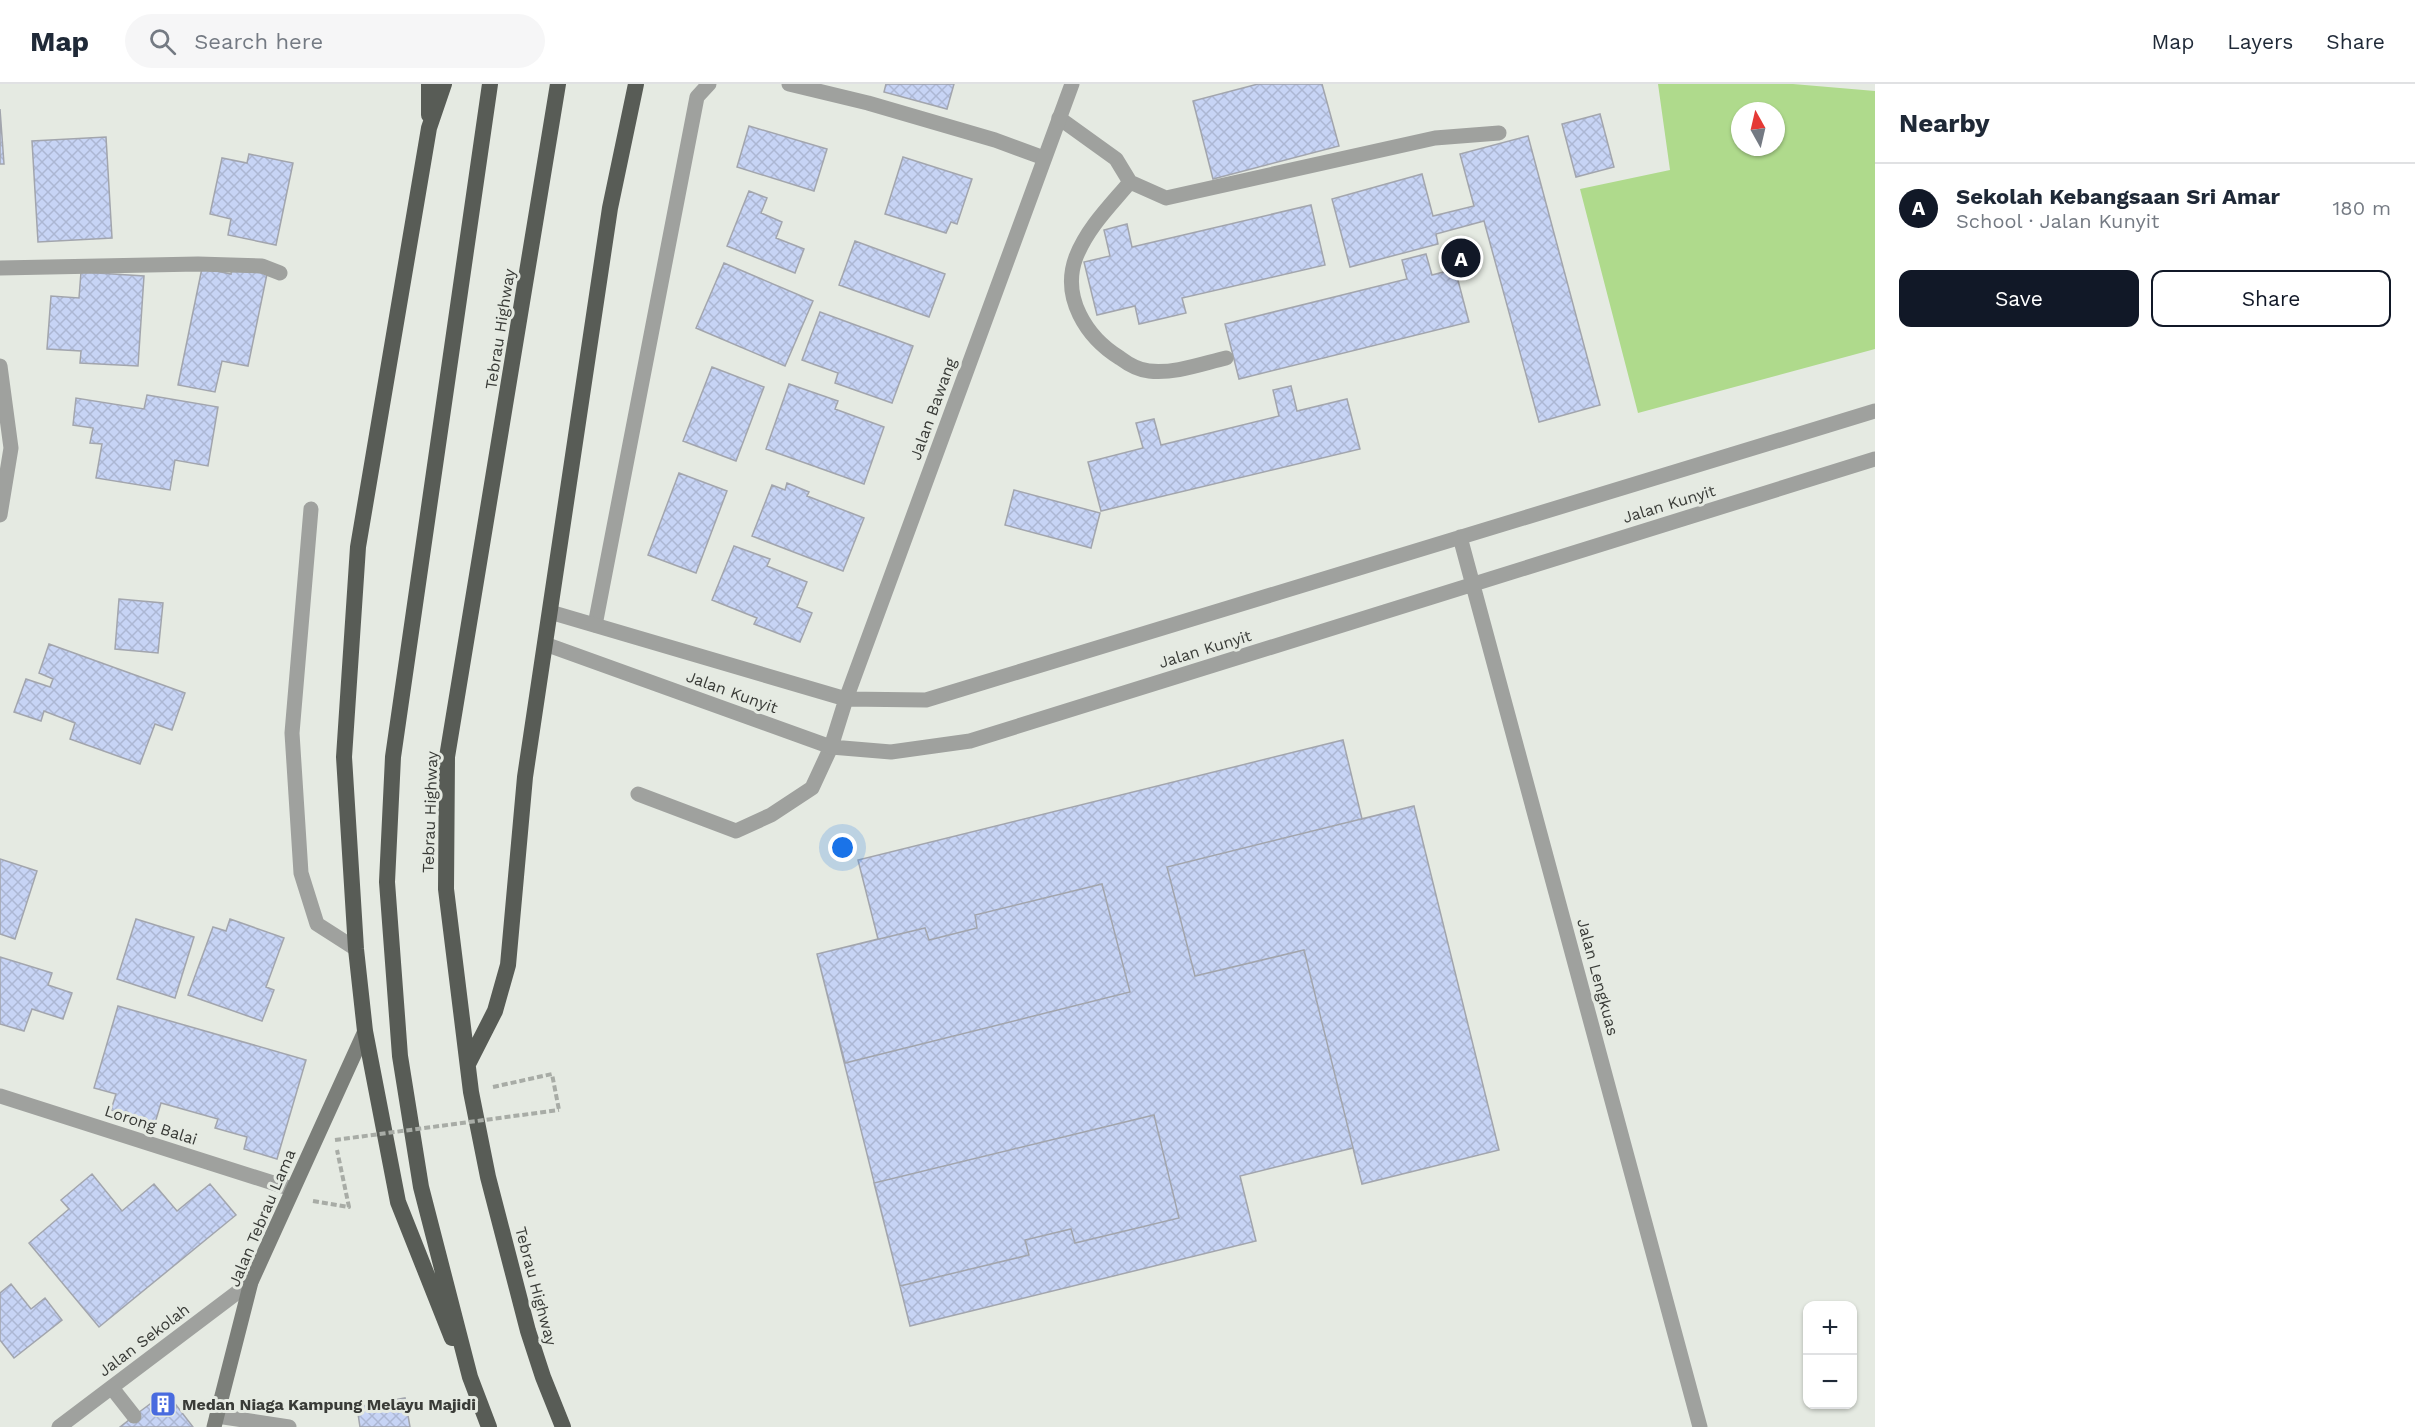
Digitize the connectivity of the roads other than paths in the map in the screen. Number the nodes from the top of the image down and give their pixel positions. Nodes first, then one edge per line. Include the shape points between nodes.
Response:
1 (429, 84) edge
2 (444, 84) edge
3 (490, 84) edge
4 (558, 84) edge
5 (636, 84) edge
6 (709, 84) edge
7 (789, 84) edge
8 (1072, 84) edge
9 (1059, 118) junction
10 (429, 128) junction
11 (1499, 133) dead end
12 (1044, 158) junction
13 (1130, 182) junction
14 (0, 268) edge
15 (280, 273) dead end
16 (1226, 358) dead end
17 (0, 366) edge
18 (1875, 411) edge
19 (1875, 459) edge
20 (311, 509) dead end
21 (0, 515) edge
22 (1460, 537) junction
23 (1473, 584) junction
24 (550, 612) junction
25 (595, 625) junction
26 (545, 644) junction
27 (846, 699) junction
28 (831, 747) junction
29 (639, 794) dead end
30 (356, 949) junction
31 (365, 1031) junction
32 (468, 1064) junction
33 (0, 1096) edge
34 (290, 1193) junction
35 (251, 1282) junction
36 (470, 1377) junction
37 (112, 1388) junction
38 (134, 1416) dead end
39 (216, 1421) edge
40 (59, 1427) edge
41 (289, 1427) edge
42 (489, 1427) edge
43 (563, 1427) edge
44 (1700, 1427) edge

1 - 10 highway
2 - 10 highway
3 - 36 highway via 393,757 387,882 400,1056 421,1187
4 - 32 highway, Tebrau Highway via 447,757 446,889
5 - 24 highway via 610,208
6 - 25 street via 697,97
7 - 12 street via 889,109
8 - 9 street, Jalan Bawang
9 - 12 street, Jalan Bawang
9 - 13 street via 1116,159
10 - 30 highway via 358,547 344,758
11 - 13 street via 1435,138 1166,198
12 - 27 street, Jalan Bawang
13 - 16 street via 1090,227 1076,258 1071,276 1080,318 1107,350 1148,371 1184,369
14 - 15 street via 198,264 262,266
17 - 21 street via 11,448
18 - 22 street, Jalan Kunyit
19 - 23 street, Jalan Kunyit
20 - 30 street via 292,733 301,873 317,924
22 - 23 street, Jalan Lengkuas
22 - 27 street, Jalan Kunyit via 926,700
23 - 28 street, Jalan Kunyit via 969,741 891,752
23 - 44 street, Jalan Lengkuas
24 - 25 street, Jalan Kunyit
24 - 26 highway
25 - 27 street, Jalan Kunyit
26 - 28 street, Jalan Kunyit
26 - 32 highway via 525,777 508,965 495,1011
27 - 28 street, Jalan Bawang
28 - 29 street, Jalan Bawang via 812,788 771,815 736,831
30 - 31 highway
31 - 34 main road, Jalan Tebrau Lama
31 - 36 highway via 398,1203
32 - 43 highway, Tebrau Highway via 507,1253 543,1377
33 - 34 street, Lorong Balai
34 - 35 main road, Jalan Tebrau Lama
35 - 37 street, Jalan Sekolah
35 - 39 main road, Jalan Tebrau Lama
36 - 42 highway
37 - 38 street
37 - 40 street, Jalan Sekolah
39 - 41 street

